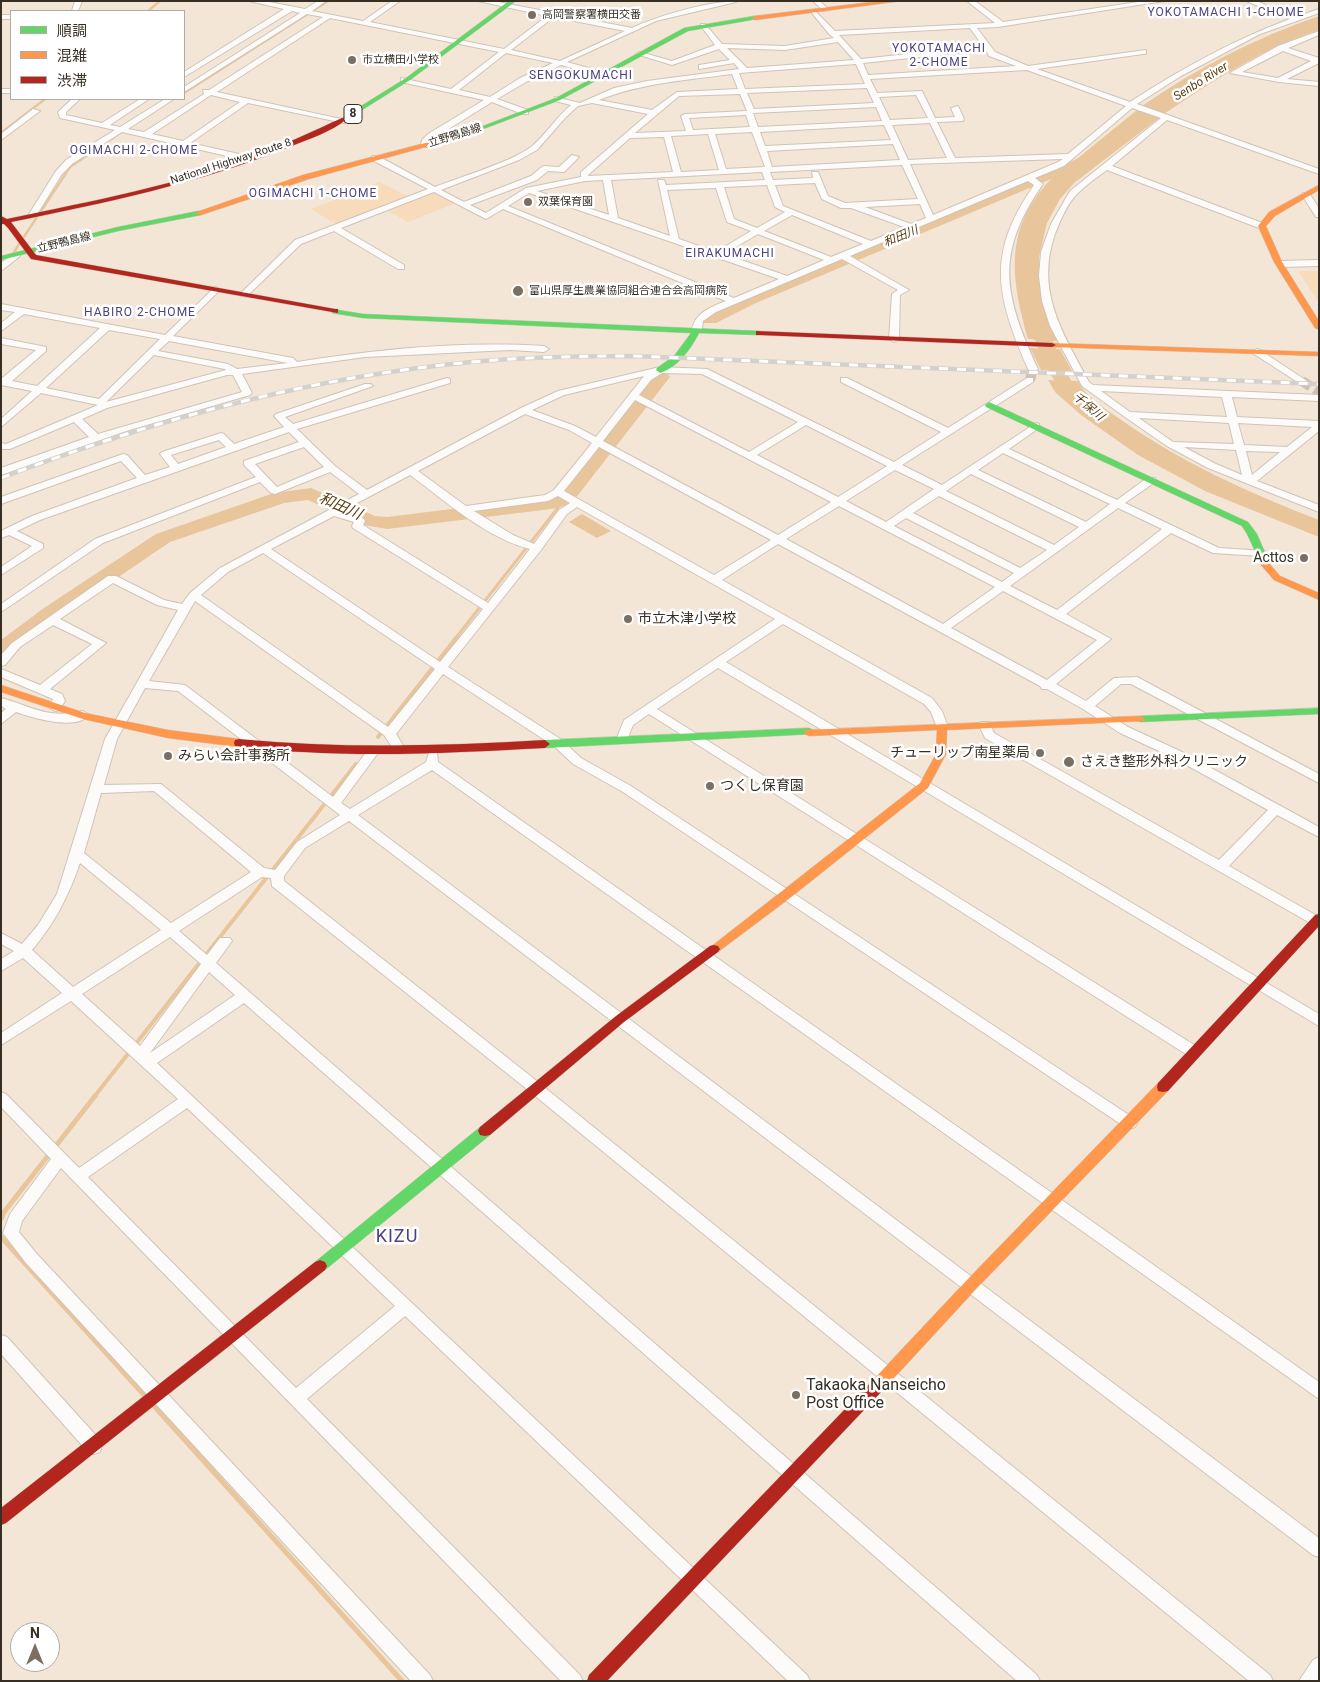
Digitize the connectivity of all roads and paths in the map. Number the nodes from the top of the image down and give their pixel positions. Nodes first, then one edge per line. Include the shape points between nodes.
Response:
1 (252, 1) edge
2 (323, 1) edge
3 (397, 1) edge
4 (481, 1) edge
5 (709, 1) edge
6 (732, 1) edge
7 (898, 1) edge
8 (970, 1) edge
9 (1093, 1) edge
10 (1161, 1) edge
11 (1249, 1) edge
12 (509, 4) edge
13 (717, 4) junction
14 (815, 6) edge
15 (1102, 8) junction
16 (290, 9) junction
17 (1319, 11) edge
18 (307, 12) junction
19 (552, 15) junction
20 (329, 16) junction
21 (1296, 19) junction
22 (364, 23) junction
23 (1002, 24) junction
24 (703, 25) junction
25 (972, 26) junction
26 (633, 30) junction
27 (831, 33) junction
28 (1319, 33) edge
29 (1303, 38) junction
30 (838, 40) junction
31 (457, 42) junction
32 (1319, 45) edge
33 (230, 46) junction
34 (720, 46) junction
35 (986, 48) junction
36 (1282, 48) junction
37 (248, 49) junction
38 (505, 51) junction
39 (1143, 52) dead end
40 (270, 54) junction
41 (640, 54) junction
42 (684, 58) junction
43 (858, 60) junction
44 (1318, 60) edge
45 (735, 61) junction
46 (561, 63) junction
47 (672, 63) junction
48 (702, 67) junction
49 (1027, 68) junction
50 (745, 70) junction
51 (734, 71) junction
52 (185, 74) edge
53 (708, 74) junction
54 (603, 75) junction
55 (865, 77) junction
56 (684, 78) junction
57 (404, 80) junction
58 (1279, 80) junction
59 (1319, 84) edge
60 (870, 86) junction
61 (185, 88) edge
62 (452, 91) junction
63 (743, 92) junction
64 (210, 93) junction
65 (875, 95) junction
66 (558, 98) junction
67 (809, 98) junction
68 (75, 100) edge
69 (144, 100) edge
70 (168, 100) edge
71 (492, 100) junction
72 (246, 101) junction
73 (592, 101) junction
74 (576, 104) junction
75 (879, 105) junction
76 (1133, 106) junction
77 (954, 108) dead end
78 (36, 110) dead end
79 (525, 112) junction
80 (750, 112) junction
81 (654, 113) junction
82 (1165, 117) junction
83 (933, 120) junction
84 (341, 121) junction
85 (888, 123) junction
86 (104, 125) junction
87 (121, 129) junction
88 (755, 130) junction
89 (690, 132) junction
90 (711, 132) junction
91 (667, 134) junction
92 (145, 135) junction
93 (629, 136) junction
94 (1, 138) edge
95 (896, 142) junction
96 (184, 144) junction
97 (425, 146) junction
98 (761, 149) junction
99 (1070, 156) junction
100 (375, 158) junction
101 (575, 158) dead end
102 (249, 159) junction
103 (952, 160) junction
104 (905, 162) junction
105 (812, 166) junction
106 (1105, 166) junction
107 (769, 168) junction
108 (723, 171) junction
109 (1319, 172) edge
110 (677, 173) junction
111 (659, 175) junction
112 (607, 178) junction
113 (585, 179) junction
114 (818, 180) junction
115 (1033, 180) junction
116 (562, 183) junction
117 (770, 183) junction
118 (720, 186) junction
119 (1319, 187) edge
120 (663, 188) junction
121 (433, 189) junction
122 (529, 190) junction
123 (1306, 194) junction
124 (923, 201) junction
125 (567, 202) junction
126 (464, 205) junction
127 (852, 205) junction
128 (502, 206) junction
129 (791, 212) junction
130 (33, 214) junction
131 (1319, 215) edge
132 (614, 219) junction
133 (931, 219) junction
134 (3, 220) edge
135 (1262, 226) junction
136 (912, 227) junction
137 (334, 228) junction
138 (760, 232) junction
139 (675, 240) junction
140 (870, 244) junction
141 (22, 254) junction
142 (718, 254) junction
143 (844, 256) junction
144 (1, 258) edge
145 (830, 260) junction
146 (1319, 263) edge
147 (1280, 264) junction
148 (401, 267) dead end
149 (1, 268) edge
150 (788, 279) junction
151 (215, 290) junction
152 (243, 295) junction
153 (733, 301) junction
154 (1, 307) edge
155 (22, 310) junction
156 (107, 327) junction
157 (1, 328) edge
158 (1319, 328) edge
159 (696, 329) junction
160 (167, 338) junction
161 (894, 339) junction
162 (1, 341) edge
163 (1024, 344) junction
164 (1063, 346) junction
165 (544, 349) dead end
166 (151, 352) junction
167 (1257, 352) junction
168 (1319, 354) edge
169 (301, 362) junction
170 (1033, 368) tunnel mouth
171 (660, 370) junction
172 (236, 372) junction
173 (844, 380) dead end
174 (1030, 380) tunnel mouth
175 (447, 381) dead end
176 (1302, 381) tunnel mouth
177 (3, 383) edge
178 (368, 386) dead end
179 (1090, 388) junction
180 (39, 389) junction
181 (1226, 394) junction
182 (636, 397) junction
183 (1319, 398) edge
184 (103, 404) junction
185 (989, 405) junction
186 (524, 410) junction
187 (1128, 416) junction
188 (76, 418) junction
189 (1233, 420) junction
190 (806, 421) junction
191 (1, 424) edge
192 (1319, 425) edge
193 (1036, 426) junction
194 (291, 429) junction
195 (947, 430) junction
196 (94, 436) junction
197 (305, 442) junction
198 (600, 443) junction
199 (1170, 444) junction
200 (1, 446) edge
201 (1240, 447) junction
202 (1002, 449) junction
203 (233, 450) junction
204 (1289, 450) junction
205 (750, 456) junction
206 (892, 465) junction
207 (331, 468) junction
208 (177, 469) junction
209 (971, 470) junction
210 (412, 471) junction
211 (1, 472) edge
212 (261, 478) junction
213 (144, 480) junction
214 (1151, 480) junction
215 (1249, 482) junction
216 (940, 490) junction
217 (560, 493) junction
218 (366, 494) junction
219 (1, 501) edge
220 (575, 502) junction
221 (837, 502) junction
222 (1118, 504) junction
223 (1319, 509) edge
224 (333, 511) junction
225 (469, 512) junction
226 (906, 514) junction
227 (1086, 526) junction
228 (886, 527) junction
229 (1169, 529) junction
230 (5, 533) edge
231 (778, 540) junction
232 (264, 548) junction
233 (532, 548) junction
234 (1054, 549) junction
235 (1262, 553) junction
236 (1, 572) edge
237 (1021, 573) junction
238 (714, 580) junction
239 (1002, 588) junction
240 (194, 595) junction
241 (1319, 598) edge
242 (185, 608) junction
243 (488, 608) junction
244 (1, 609) edge
245 (1058, 615) junction
246 (783, 619) junction
247 (52, 620) junction
248 (943, 629) junction
249 (1, 662) edge
250 (718, 662) junction
251 (437, 665) junction
252 (1, 673) edge
253 (141, 684) junction
254 (1046, 686) junction
255 (1, 688) edge
256 (41, 690) junction
257 (1, 702) edge
258 (1087, 706) junction
259 (15, 707) junction
260 (55, 707) junction
261 (649, 709) junction
262 (1319, 711) edge
263 (83, 715) junction
264 (1201, 716) junction
265 (1, 720) edge
266 (1107, 720) junction
267 (119, 724) junction
268 (985, 725) junction
269 (942, 727) junction
270 (831, 731) junction
271 (389, 733) junction
272 (692, 737) junction
273 (622, 740) junction
274 (558, 743) junction
275 (256, 745) junction
276 (434, 748) junction
277 (374, 750) junction
278 (400, 750) junction
279 (432, 764) junction
280 (1319, 779) edge
281 (924, 785) junction
282 (96, 789) junction
283 (334, 804) junction
284 (1275, 810) junction
285 (350, 815) junction
286 (1319, 833) edge
287 (855, 840) junction
288 (78, 854) junction
289 (1221, 866) junction
290 (261, 872) junction
291 (278, 875) junction
292 (786, 895) junction
293 (1318, 921) edge
294 (170, 930) junction
295 (1, 938) edge
296 (225, 941) dead end
297 (24, 951) junction
298 (703, 956) junction
299 (203, 960) junction
300 (1, 966) edge
301 (1257, 984) junction
302 (73, 994) junction
303 (244, 996) junction
304 (620, 1019) junction
305 (1319, 1021) edge
306 (1, 1040) edge
307 (1194, 1052) junction
308 (138, 1053) junction
309 (535, 1088) junction
310 (1, 1098) edge
311 (188, 1100) junction
312 (1130, 1122) junction
313 (60, 1158) junction
314 (441, 1166) junction
315 (78, 1176) junction
316 (1054, 1202) junction
317 (343, 1248) junction
318 (972, 1284) junction
319 (405, 1307) junction
320 (232, 1334) junction
321 (1, 1342) edge
322 (886, 1374) junction
323 (1319, 1392) edge
324 (158, 1396) junction
325 (296, 1398) junction
326 (94, 1446) junction
327 (794, 1474) junction
328 (1, 1518) edge
329 (1319, 1549) edge
330 (693, 1580) junction
331 (1319, 1666) edge
332 (424, 1681) edge
333 (574, 1681) edge
334 (594, 1681) edge
335 (802, 1681) edge
336 (1031, 1681) edge
337 (1264, 1681) edge
338 (1308, 1681) edge

1 - 16 street
2 - 18 street
3 - 22 street
4 - 12 street
5 - 13 street
6 - 13 street
7 - 14 main road, 立野鴨島線 via 826,10
8 - 23 street
9 - 15 street
10 - 15 street
11 - 21 street
12 - 19 street
12 - 31 main road, National Highway Route 8 / 8
13 - 26 street via 676,12
14 - 24 main road, 立野鴨島線
14 - 27 street
15 - 23 street
16 - 18 street
16 - 33 street
17 - 21 street
18 - 20 street
18 - 37 street
19 - 26 street
19 - 38 street
20 - 22 street
20 - 40 street
21 - 76 street via 1258,33 1178,74
22 - 31 street
23 - 25 street
24 - 34 street
24 - 41 main road, 立野鴨島線 via 686,29
25 - 27 street
25 - 35 street
26 - 46 street
27 - 30 street
28 - 29 street
29 - 32 street
29 - 36 street
30 - 34 street via 785,48
30 - 43 street
31 - 38 street
31 - 57 main road, National Highway Route 8 / 8
33 - 37 street
33 - 52 street
34 - 42 street
34 - 45 street
35 - 43 street
35 - 49 street via 992,54
36 - 44 street
36 - 58 street via 1234,72
37 - 40 street
37 - 61 street
38 - 46 street
38 - 62 street
39 - 49 street
40 - 64 street
41 - 47 street
41 - 54 main road, 立野鴨島線
42 - 47 street
42 - 48 street
43 - 50 street
43 - 55 street
44 - 58 street
45 - 48 street
45 - 50 street
46 - 54 street
46 - 71 street via 523,80
47 - 56 street
48 - 53 street
49 - 55 street
49 - 76 street
50 - 51 street
51 - 53 street
51 - 63 street
53 - 56 street
54 - 66 main road, 立野鴨島線
55 - 60 street
56 - 73 street via 631,86
57 - 62 street
57 - 84 main road, National Highway Route 8 / 8
58 - 59 street
60 - 65 street
60 - 67 street
61 - 64 street
62 - 71 street
63 - 67 street
63 - 80 street
63 - 81 street via 677,94
64 - 72 street
64 - 92 street
65 - 75 street
65 - 83 street via 919,93
66 - 74 street
66 - 79 main road, 立野鴨島線
67 - 75 street
67 - 80 street
68 - 86 street via 62,112 63,116
69 - 86 street
70 - 87 street
71 - 79 street
71 - 97 street via 431,136
72 - 84 street
72 - 96 street
73 - 74 street
73 - 81 street
74 - 121 street via 534,148
75 - 85 street
76 - 82 street
76 - 99 street
77 - 83 street via 960,119
78 - 94 street
79 - 97 main road, 立野鴨島線
80 - 88 street
80 - 89 street via 685,116
81 - 93 street
82 - 106 street
82 - 109 street
83 - 85 street
83 - 103 street
84 - 102 main road, National Highway Route 8 / 8
85 - 88 street
85 - 95 street
86 - 87 street
87 - 92 street
87 - 130 street via 69,162 59,172
88 - 90 street
88 - 98 street
89 - 90 street
89 - 91 street
90 - 108 street
91 - 93 street
91 - 110 street
92 - 96 street
93 - 113 street via 584,174
95 - 98 street
95 - 104 street
96 - 102 street
97 - 100 main road, 立野鴨島線
98 - 107 street
99 - 103 street
99 - 115 street
100 - 121 street
100 - 141 main road, 立野鴨島線 via 306,177 204,212 118,229
101 - 126 street via 561,170 546,168 534,178
102 - 130 main road, National Highway Route 8 / 8 via 171,182
103 - 104 street
104 - 105 street
104 - 124 street
105 - 107 street
105 - 114 street
106 - 135 street
106 - 164 street via 1073,193 1055,224 1046,252 1043,276 1046,301
107 - 108 street
107 - 117 street via 766,171
108 - 110 street
110 - 111 street
111 - 112 street
111 - 120 street
112 - 113 street
112 - 132 street
113 - 116 street
114 - 117 street
114 - 127 street via 824,197 844,206
115 - 133 street
115 - 163 street via 1012,229 1005,271 1008,296
116 - 122 street
116 - 125 street
117 - 118 street
117 - 129 street via 779,207
118 - 120 street
118 - 138 street via 730,220
119 - 123 main road
120 - 139 street
121 - 126 street
121 - 137 street
122 - 125 street
122 - 128 street
123 - 131 street
123 - 135 main road via 1272,214
124 - 127 street
124 - 133 street
125 - 132 street
126 - 128 street via 486,217
127 - 136 street
128 - 153 street
129 - 138 street
129 - 140 street
130 - 134 main road, National Highway Route 8 / 8
132 - 139 street
133 - 136 street
134 - 141 main road
135 - 147 main road
136 - 140 street
137 - 148 street
137 - 152 street via 292,246
138 - 142 street
138 - 145 street
139 - 142 street
140 - 143 street
141 - 144 main road, 立野鴨島線
141 - 149 street
141 - 151 main road
142 - 150 street
143 - 145 street
143 - 161 street via 904,290 896,294
145 - 150 street
146 - 147 street
147 - 158 main road
150 - 153 street
151 - 152 main road
151 - 160 street
152 - 159 main road via 363,316
153 - 159 street via 699,320
154 - 155 street
155 - 156 street
155 - 157 street
156 - 160 street
156 - 180 street
159 - 161 main road
159 - 171 main road via 668,367
160 - 166 street
160 - 169 street
161 - 163 main road
162 - 177 street via 43,349
163 - 164 main road
163 - 170 street
164 - 167 main road
164 - 179 street
165 - 169 street via 431,350
166 - 172 street via 228,367
166 - 184 street
167 - 168 main road
167 - 176 street
169 - 172 street
171 - 182 street via 648,378
171 - 186 street via 561,393
171 - 190 street via 704,370
172 - 184 street via 211,375
172 - 196 street via 247,393 177,410
173 - 195 street
174 - 185 street
175 - 194 street
177 - 180 street
178 - 194 street via 279,416
179 - 181 street
179 - 187 street
180 - 184 street
180 - 191 street
181 - 183 street
181 - 189 street
182 - 198 street
182 - 205 street
184 - 188 street
185 - 193 main road
185 - 195 street
186 - 198 street via 572,428
186 - 210 street
187 - 189 street
187 - 199 street
188 - 196 street
188 - 200 street via 7,447
189 - 192 street
189 - 201 street
190 - 205 street
190 - 206 street
192 - 204 street
193 - 202 street
193 - 214 main road
194 - 197 street
194 - 203 street
195 - 206 street
196 - 211 street
197 - 207 street
197 - 212 street via 248,463
198 - 217 street
198 - 231 street
199 - 201 street
199 - 215 street
201 - 204 street
201 - 215 street
202 - 209 street
202 - 222 street
203 - 208 street
203 - 208 street via 221,436 165,454
204 - 215 street
205 - 221 street
206 - 216 street
206 - 221 street
207 - 212 street via 275,491
207 - 218 street
208 - 213 street
209 - 216 street
209 - 227 street
210 - 218 street
210 - 225 street
212 - 244 street via 99,541
213 - 219 street via 123,456
213 - 230 street via 36,518
214 - 222 street
214 - 235 main road via 1245,524
215 - 223 street
216 - 226 street
216 - 234 street
217 - 220 street
217 - 225 street
218 - 224 street
220 - 233 street
220 - 238 street
221 - 228 street
221 - 231 street
222 - 227 street
222 - 229 street
224 - 232 street
224 - 243 street via 360,521 357,526
225 - 233 street
226 - 228 street
226 - 237 street
227 - 234 street
228 - 239 street
229 - 235 street via 1217,551
229 - 245 street
230 - 236 street via 38,546
231 - 238 street
231 - 248 street
232 - 240 street via 224,570
232 - 251 street
233 - 243 street
234 - 237 street
235 - 241 main road via 1268,570 1275,576
237 - 239 street
238 - 246 street
239 - 245 street
239 - 248 street
240 - 242 street
240 - 271 street
242 - 247 street via 161,602 112,578
242 - 253 street
243 - 251 street
245 - 254 street via 1104,639
246 - 250 street
246 - 269 street via 928,701
247 - 249 street via 16,645
247 - 256 street via 100,643
248 - 254 street
250 - 261 street
250 - 270 street
251 - 271 street
251 - 274 street
252 - 256 street
253 - 267 street
253 - 275 street via 181,688
254 - 258 street
255 - 260 main road
256 - 260 street via 58,697
257 - 259 street
258 - 264 street via 1118,682 1133,680
258 - 266 street
259 - 263 street via 48,719
259 - 265 street
260 - 263 main road
261 - 272 street
261 - 273 street via 628,723
262 - 264 main road
263 - 267 main road
264 - 266 main road
264 - 280 street
266 - 268 main road
266 - 284 street via 1176,754
267 - 275 main road via 205,740
267 - 282 street
268 - 269 main road
268 - 289 street via 989,735
269 - 270 main road
269 - 281 main road via 941,754
270 - 272 main road
270 - 281 street
271 - 278 street
272 - 273 main road
272 - 287 street
273 - 274 main road
274 - 276 main road
274 - 292 street via 577,761 627,789
275 - 277 main road
275 - 283 street
276 - 278 main road
276 - 279 street
277 - 278 main road
277 - 283 street
279 - 285 street
279 - 298 street
281 - 287 main road
281 - 301 street
282 - 288 street
282 - 290 street via 157,787
283 - 285 street
284 - 286 street
284 - 289 street
285 - 291 street via 301,845
285 - 304 street
287 - 292 main road
287 - 307 street
288 - 294 street
288 - 297 street via 63,894 43,928
289 - 293 street
290 - 291 street
290 - 294 street
291 - 309 street via 277,883
292 - 298 main road
292 - 312 street
293 - 301 main road
294 - 299 street
294 - 302 street
295 - 297 street
296 - 299 street
297 - 300 street
297 - 302 street
298 - 304 main road
298 - 316 street
299 - 303 street
299 - 308 street
301 - 305 street
301 - 307 main road
302 - 306 street
302 - 308 street
303 - 308 street
303 - 314 street
304 - 309 main road
304 - 318 street
307 - 312 main road
308 - 311 street
309 - 314 main road
309 - 322 street
310 - 313 street
311 - 315 street
311 - 317 street
312 - 316 main road
313 - 315 street
313 - 324 street via 15,1219 11,1233
314 - 317 main road
314 - 327 street
315 - 320 street
316 - 318 main road
316 - 323 street
317 - 319 street
317 - 320 main road
318 - 322 main road
318 - 329 street
319 - 325 street
319 - 330 street
320 - 324 main road
320 - 325 street
321 - 326 street
322 - 327 main road
322 - 337 street
324 - 326 main road
324 - 332 street
325 - 333 street
326 - 328 main road
327 - 330 main road
327 - 336 street
330 - 334 main road
330 - 335 street
331 - 338 street

